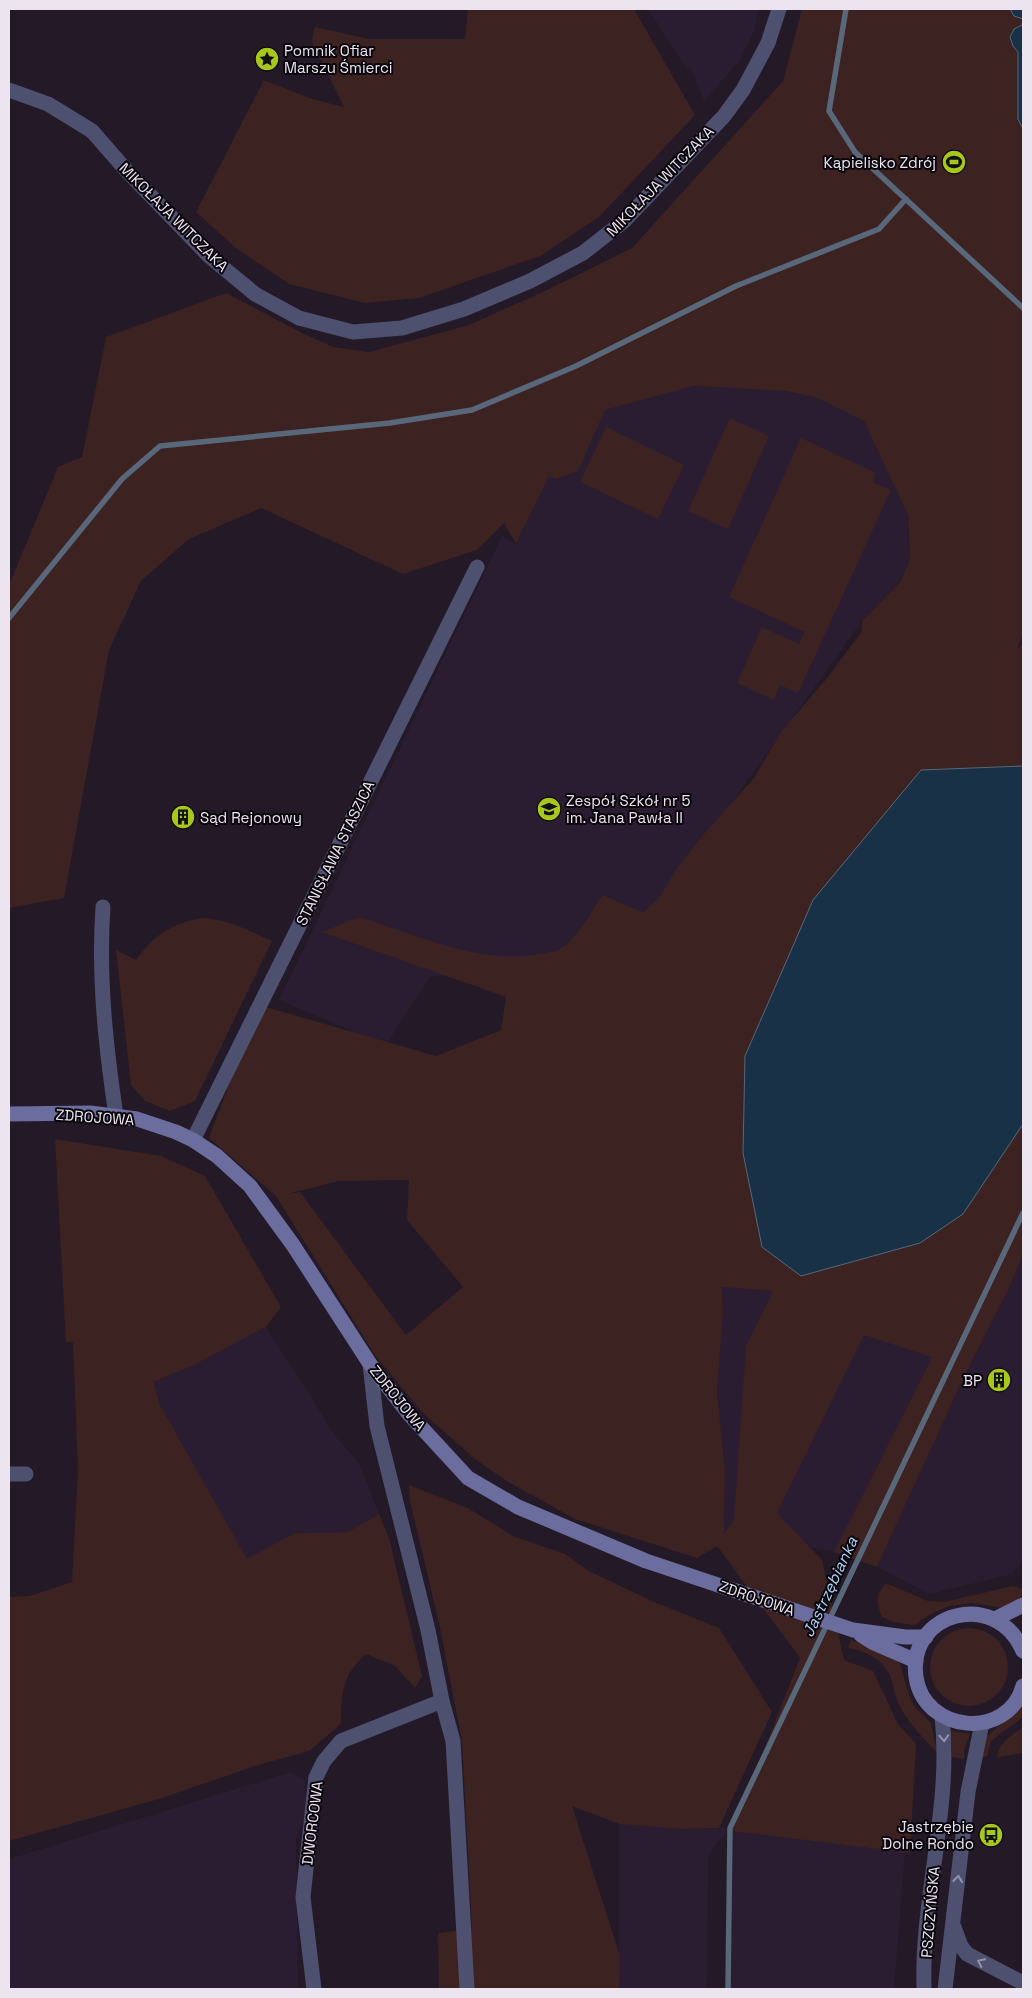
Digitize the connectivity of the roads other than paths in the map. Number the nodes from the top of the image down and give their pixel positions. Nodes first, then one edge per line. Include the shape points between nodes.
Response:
1 (779, 9) edge
2 (9, 90) edge
3 (477, 567) dead end
4 (103, 907) dead end
5 (9, 1114) edge
6 (116, 1116) junction
7 (193, 1140) junction
8 (370, 1364) junction
9 (9, 1474) edge
10 (26, 1474) dead end
11 (1023, 1605) edge
12 (996, 1619) junction
13 (853, 1630) junction
14 (926, 1637) junction
15 (1023, 1650) edge
16 (916, 1661) junction
17 (1023, 1686) edge
18 (442, 1701) junction
19 (942, 1716) junction
20 (982, 1723) junction
21 (954, 1927) junction
22 (927, 1934) junction
23 (1023, 1983) edge
24 (950, 1988) edge
25 (314, 1989) edge
26 (467, 1989) edge
27 (924, 1989) edge

1 - 2 street, MIKOŁAJA WITCZAKA via 768,43 744,90 724,116 624,221 583,253 530,281 464,308 402,328 353,332 299,318 255,294 209,256 92,132 48,104
3 - 7 street, STANISŁAWA STASZICA
4 - 6 street via 100,943 104,1022
5 - 6 main road, ZDROJOWA via 90,1113
6 - 7 main road, ZDROJOWA via 136,1119
7 - 8 main road, ZDROJOWA via 217,1156 250,1186 293,1245
8 - 13 main road, ZDROJOWA via 409,1414 468,1478 518,1507 646,1561
8 - 18 street via 377,1426 428,1630
9 - 10 street
11 - 12 main road
12 - 14 main road via 981,1614 965,1614 937,1625
12 - 15 main road via 1007,1627
13 - 14 main road, ZDROJOWA
13 - 16 main road, ZDROJOWA
14 - 16 main road
16 - 19 main road via 916,1677 921,1692
17 - 20 main road via 1006,1712
18 - 25 street, DWORCOWA via 341,1742 324,1761 316,1777 303,1897
18 - 26 street via 453,1741
19 - 20 main road via 954,1722
19 -> 22 street, PSZCZYŃSKA via 945,1761
21 -> 20 street, PSZCZYŃSKA via 968,1792
23 -> 21 street via 967,1954
21 - 24 street, PSZCZYŃSKA
22 - 24 street via 940,1975
22 - 27 street, PSZCZYŃSKA

